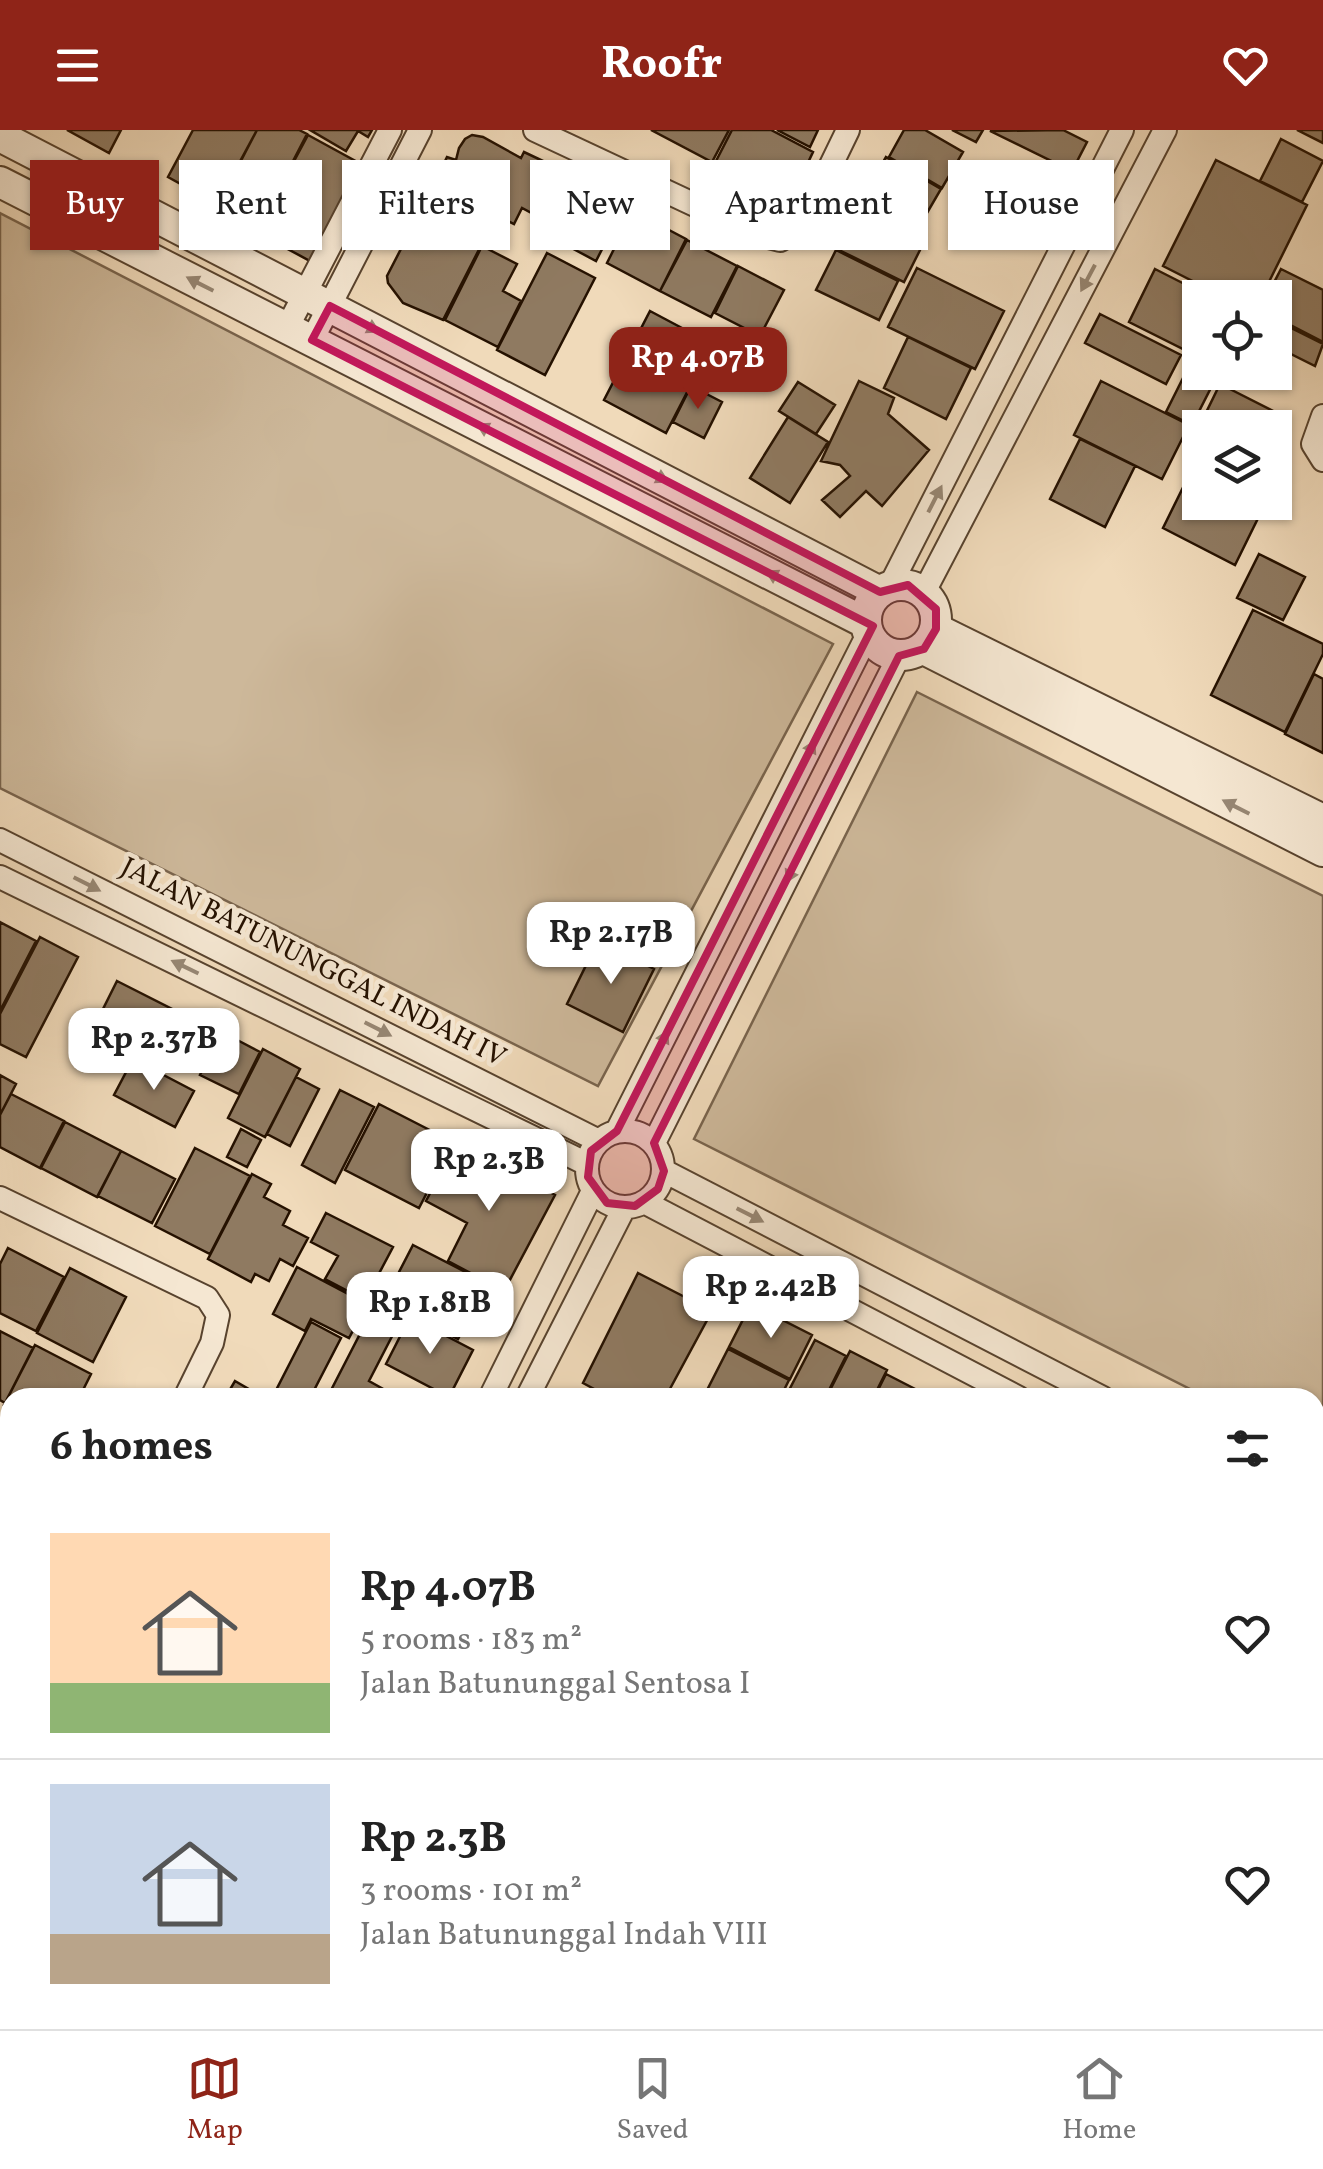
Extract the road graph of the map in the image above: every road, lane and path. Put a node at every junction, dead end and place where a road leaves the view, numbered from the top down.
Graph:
1 (390, 130) edge
2 (420, 130) edge
3 (536, 130) edge
4 (848, 130) edge
5 (1122, 130) edge
6 (1166, 130) edge
7 (0, 136) edge
8 (568, 137) edge
9 (0, 182) edge
10 (319, 300) junction
11 (300, 334) junction
12 (1323, 416) edge
13 (1323, 460) edge
14 (885, 589) junction
15 (924, 592) junction
16 (867, 628) junction
17 (920, 645) junction
18 (1323, 820) edge
19 (0, 840) edge
20 (1323, 851) edge
21 (0, 876) edge
22 (608, 1136) junction
23 (654, 1144) junction
24 (587, 1164) junction
25 (664, 1171) junction
26 (593, 1191) junction
27 (0, 1198) edge
28 (634, 1205) junction
29 (190, 1388) edge
30 (495, 1388) edge
31 (533, 1388) edge
32 (999, 1388) edge
33 (1084, 1388) edge

1 - 10 street
2 - 10 street
3 - 8 street
4 - 8 street
14 -> 5 street
6 -> 15 street
7 - 10 street
11 -> 9 street
10 - 11 street
10 -> 14 street
16 -> 11 street
12 - 13 street
14 - 15 street
14 - 16 street
15 - 17 street
16 - 17 street
22 -> 16 street
17 - 18 street
20 -> 17 street
17 -> 23 street
19 -> 22 street, JALAN BATUNUNGGAL INDAH IV
24 -> 21 street, JALAN BATUNUNGGAL INDAH IV
22 - 23 street
22 - 24 street
23 - 25 street
24 - 26 street
25 - 28 street
25 -> 33 street
26 - 28 street
26 - 30 street
27 - 29 street
28 - 31 street
28 - 32 street

